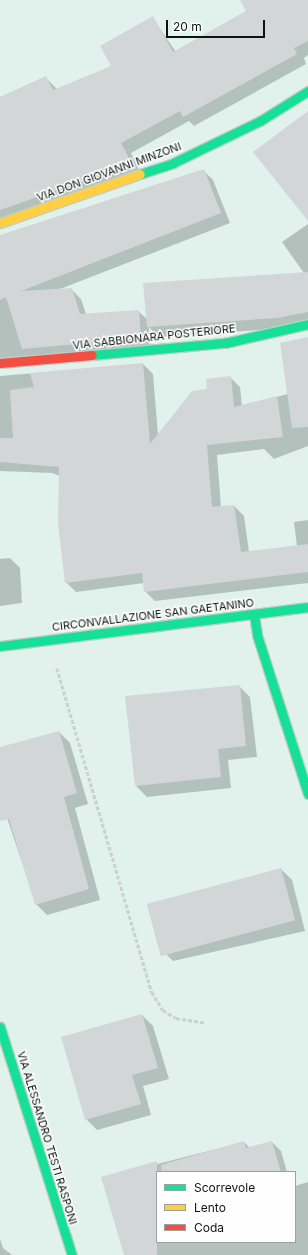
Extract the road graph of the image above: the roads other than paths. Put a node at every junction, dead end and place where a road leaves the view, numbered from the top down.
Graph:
1 (308, 91) edge
2 (0, 223) edge
3 (308, 324) edge
4 (0, 364) edge
5 (308, 607) edge
6 (254, 615) junction
7 (0, 646) edge
8 (308, 794) edge
9 (0, 1028) edge
10 (72, 1255) edge

1 - 2 street, VIA DON GIOVANNI MINZONI
3 - 4 street, VIA SABBIONARA POSTERIORE
5 - 6 street, CIRCONVALLAZIONE SAN GAETANINO
6 - 7 street, CIRCONVALLAZIONE SAN GAETANINO
6 - 8 street
9 - 10 street, VIA ALESSANDRO TESTI RASPONI

